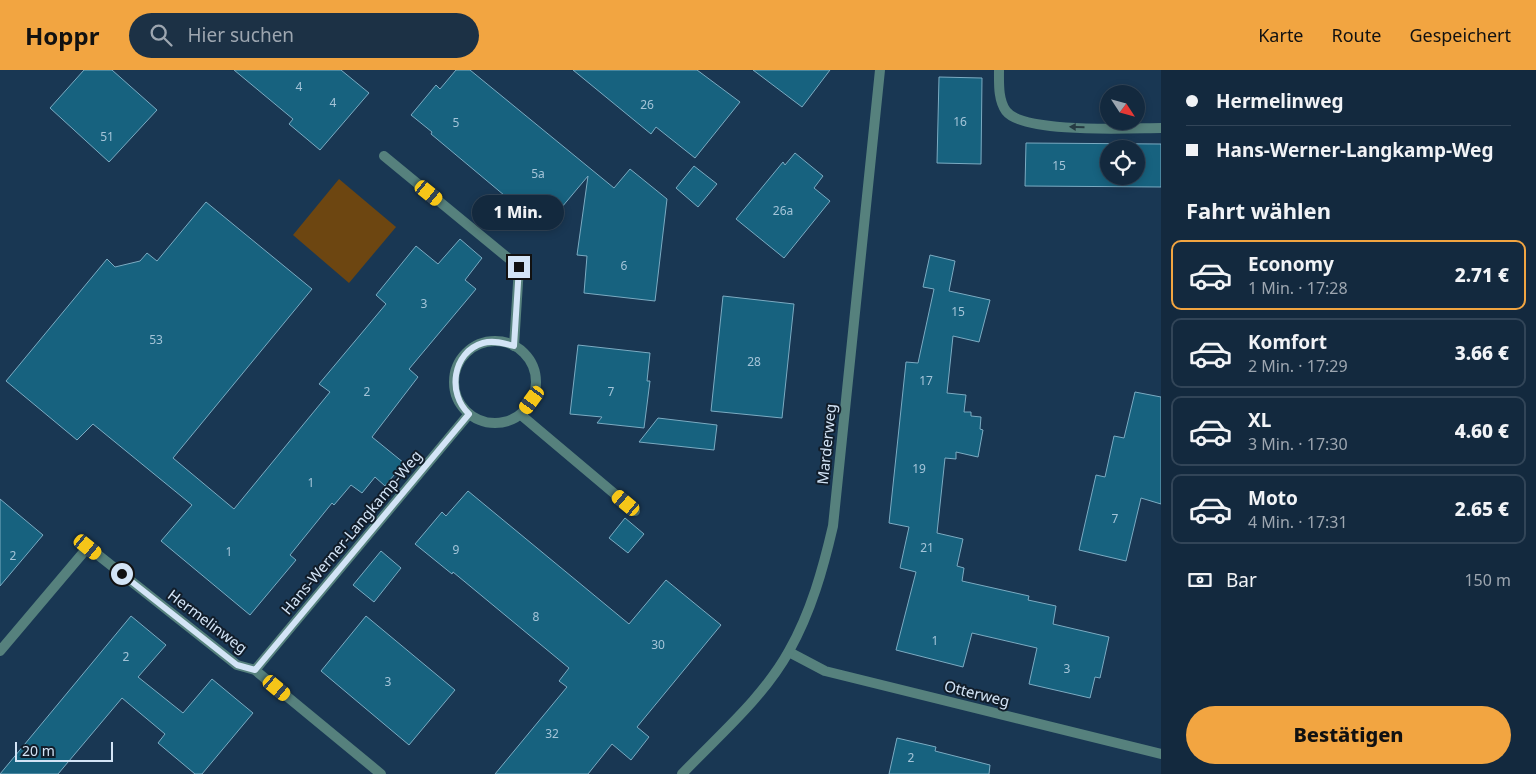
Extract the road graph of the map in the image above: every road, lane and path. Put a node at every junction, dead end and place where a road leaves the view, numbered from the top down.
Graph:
1 (880, 70) edge
2 (1000, 70) edge
3 (1161, 128) edge
4 (384, 156) dead end
5 (514, 346) junction
6 (469, 414) junction
7 (521, 415) junction
8 (635, 511) dead end
9 (0, 651) edge
10 (789, 652) junction
11 (255, 670) junction
12 (1161, 754) edge
13 (381, 774) edge
14 (682, 774) edge

1 - 10 street, Marderweg
3 -> 2 street
4 - 5 street
5 - 6 street
5 - 7 street
6 - 7 street
6 - 11 street, Hans-Werner-Langkamp-Weg
7 - 8 street
9 - 11 street, Hermelinweg
10 - 12 street, Otterweg
10 - 14 street, Marderweg
11 - 13 street, Hermelinweg

